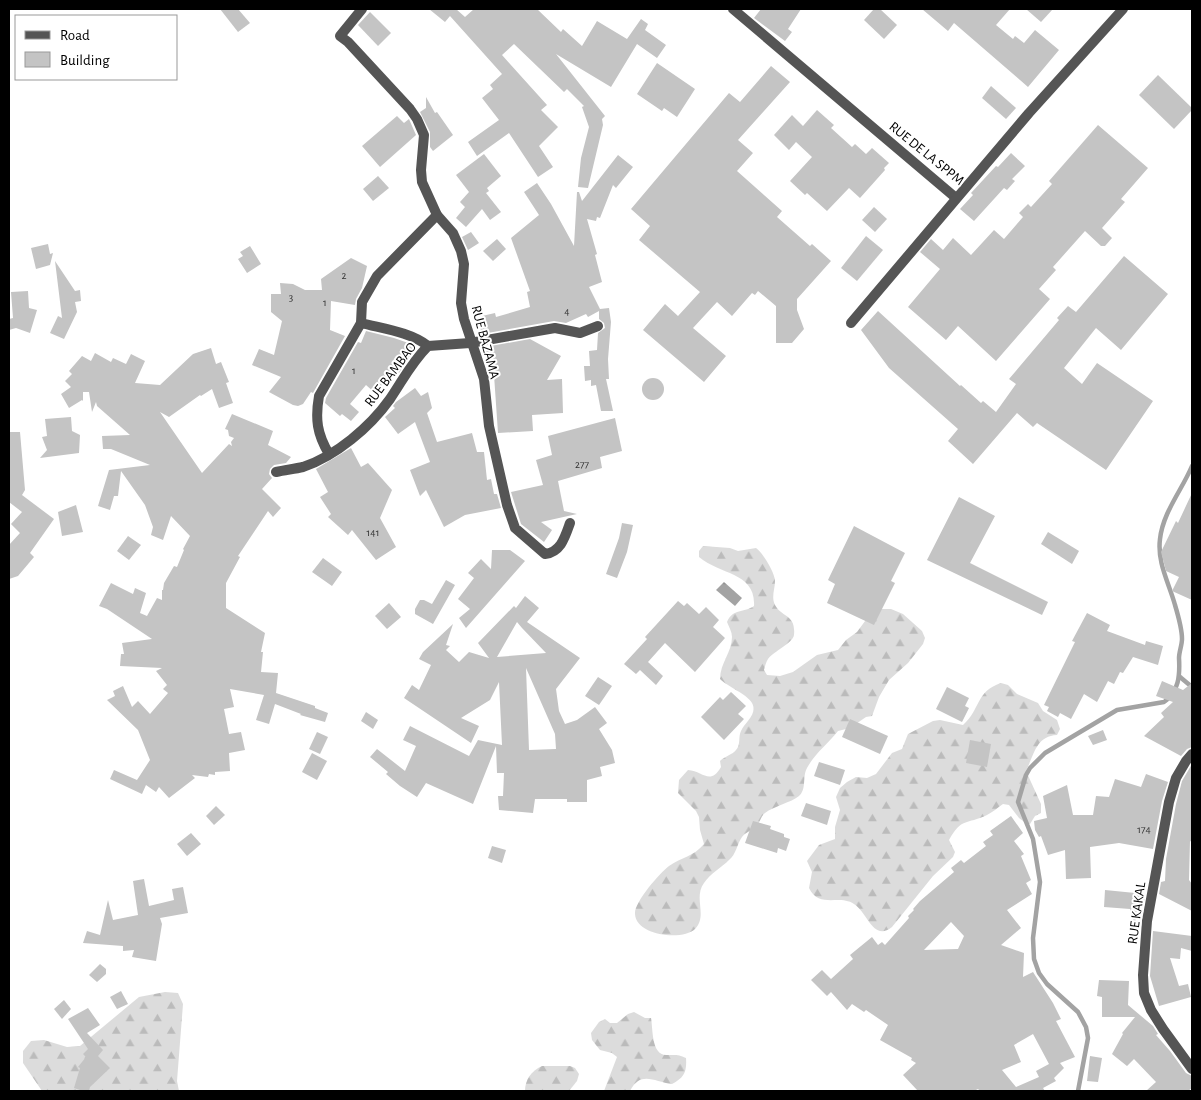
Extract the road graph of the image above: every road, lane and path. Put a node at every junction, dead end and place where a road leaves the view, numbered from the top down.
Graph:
1 (362, 9) edge
2 (733, 9) edge
3 (1123, 9) edge
4 (956, 198) junction
5 (437, 215) junction
6 (361, 323) junction
7 (850, 323) dead end
8 (598, 326) dead end
9 (470, 343) junction
10 (428, 346) junction
11 (329, 454) junction
12 (276, 472) dead end
13 (570, 523) dead end
14 (1192, 754) edge
15 (1192, 1068) edge

1 - 5 street, RUE BAZAMA
2 - 4 street, RUE DE LA SPPM
3 - 4 street, RUE DE LA SPPM
4 - 7 street
5 - 6 street
5 - 9 street, RUE BAZAMA
6 - 10 street
6 - 11 street
8 - 9 street, RUE BAMBAO
9 - 10 street, RUE BAMBAO
9 - 13 street, RUE BAZAMA
10 - 11 street, RUE BAMBAO
11 - 12 street, RUE BAMBAO
14 - 15 street, RUE KAKAL

